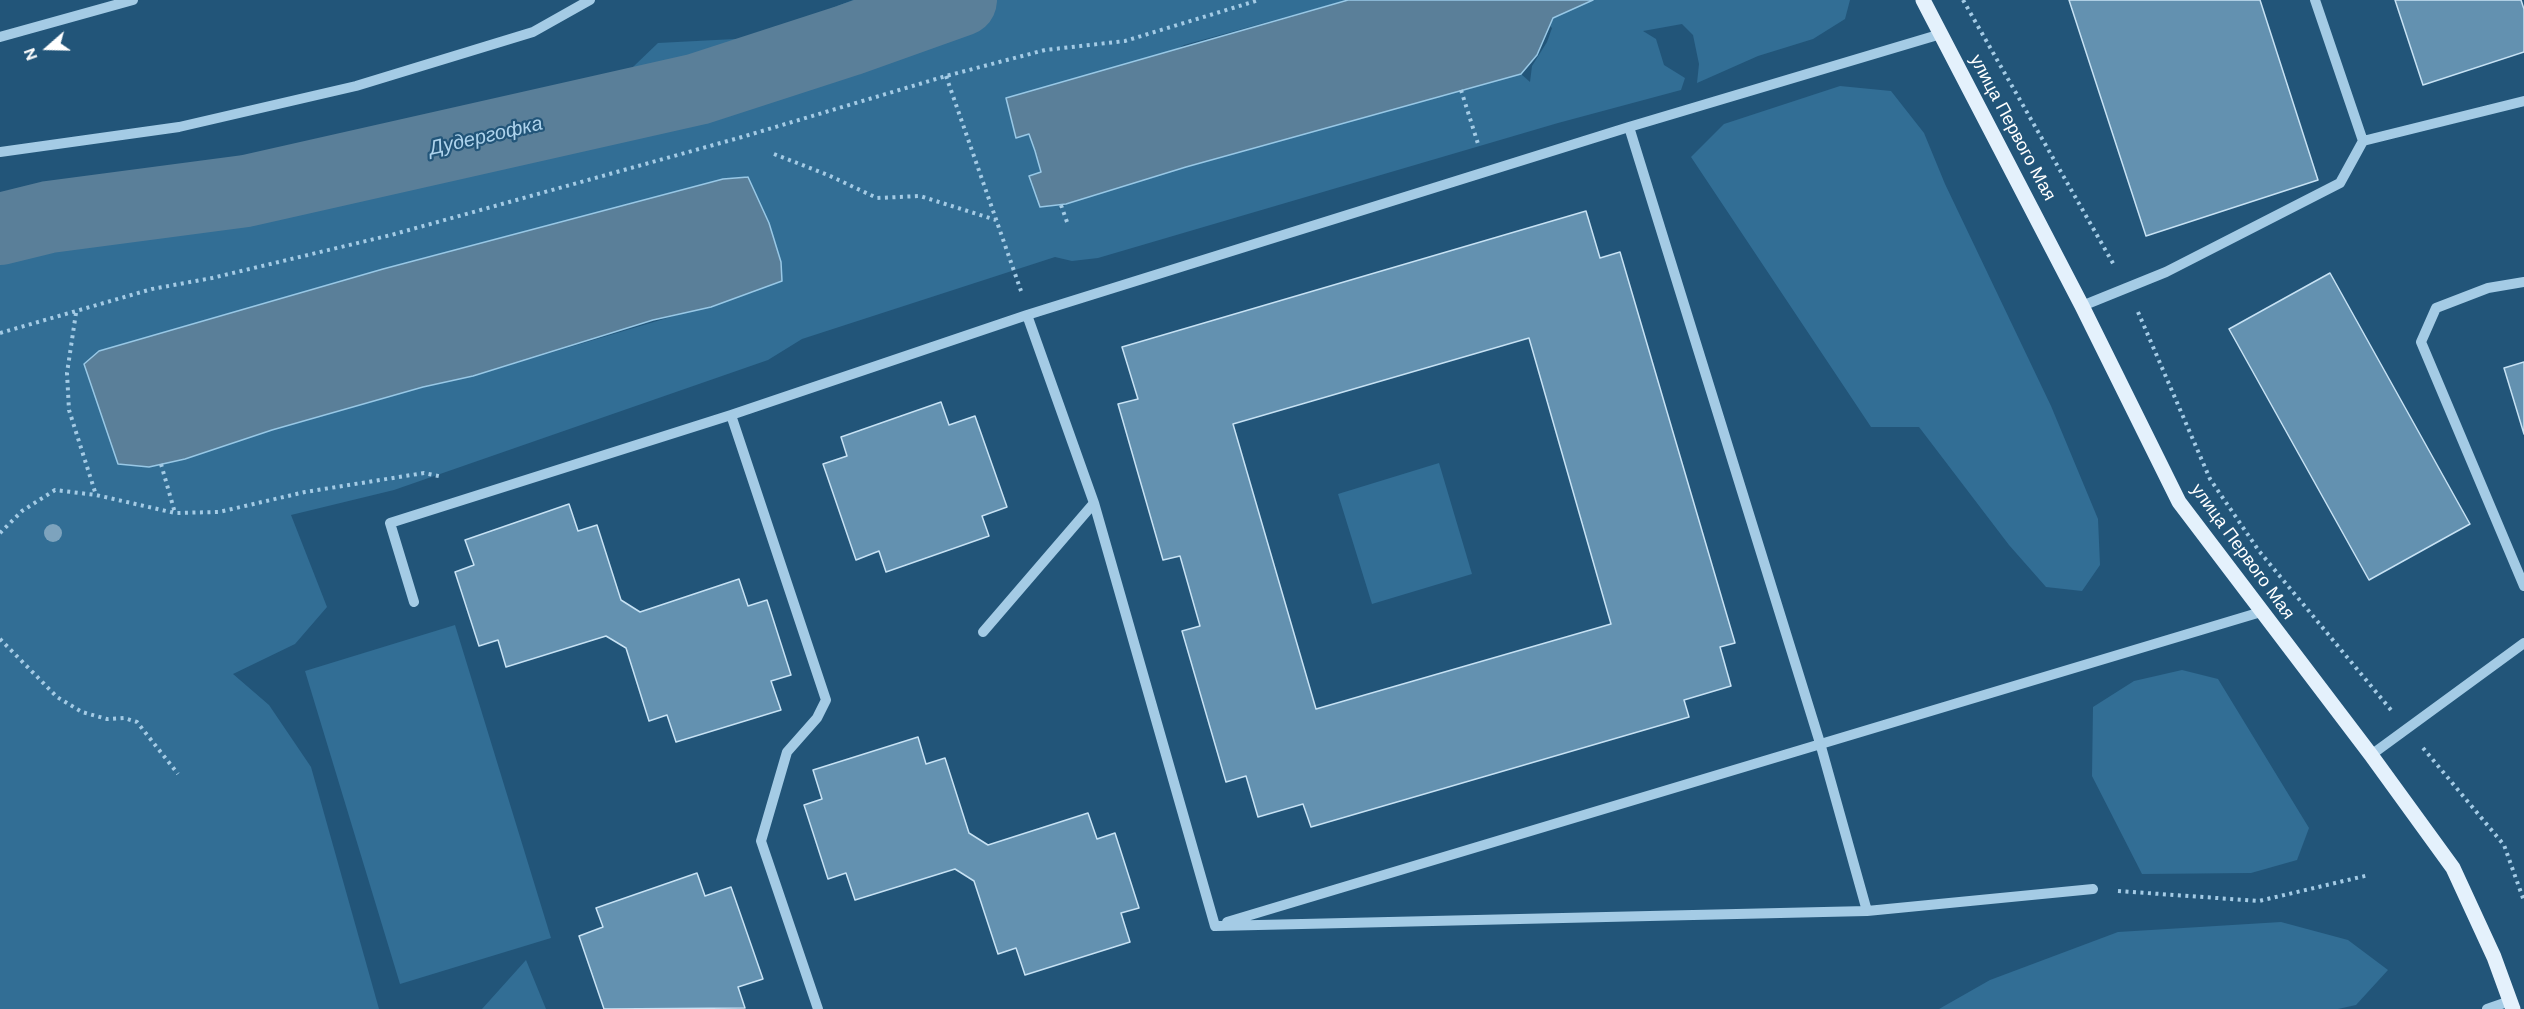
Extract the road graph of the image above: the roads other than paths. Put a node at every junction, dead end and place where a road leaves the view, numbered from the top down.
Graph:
1 (133, 0) edge
2 (591, 0) edge
3 (1923, 0) edge
4 (2315, 0) edge
5 (1941, 34) junction
6 (0, 37) edge
7 (2524, 101) edge
8 (1629, 127) junction
9 (2363, 141) junction
10 (0, 152) edge
11 (2524, 282) edge
12 (2082, 306) junction
13 (1027, 315) junction
14 (731, 415) junction
15 (1094, 503) junction
16 (2524, 586) edge
17 (414, 602) dead end
18 (2261, 612) junction
19 (983, 632) dead end
20 (2524, 643) edge
21 (1821, 743) junction
22 (2372, 755) junction
23 (2093, 889) road end
24 (1867, 912) junction
25 (1215, 926) junction
26 (2512, 1005) edge
27 (818, 1009) edge
28 (2487, 1009) edge

1 - 6 lane
2 - 10 lane
3 - 5 main road, улица Первого Мая
4 - 9 lane
5 - 8 lane
5 - 12 main road, улица Первого Мая
7 - 9 lane
8 - 13 lane
8 - 21 lane
9 - 12 lane
11 - 16 lane
12 - 18 main road, улица Первого Мая
13 - 14 lane
13 - 15 lane
14 - 17 lane
14 - 27 lane
15 - 19 lane
15 - 25 lane
18 - 21 lane
18 - 22 main road, улица Первого Мая
20 - 22 lane
21 - 24 lane
21 - 25 lane
22 - 26 main road, улица Первого Мая
23 - 24 lane
24 - 25 lane
26 - 28 lane

